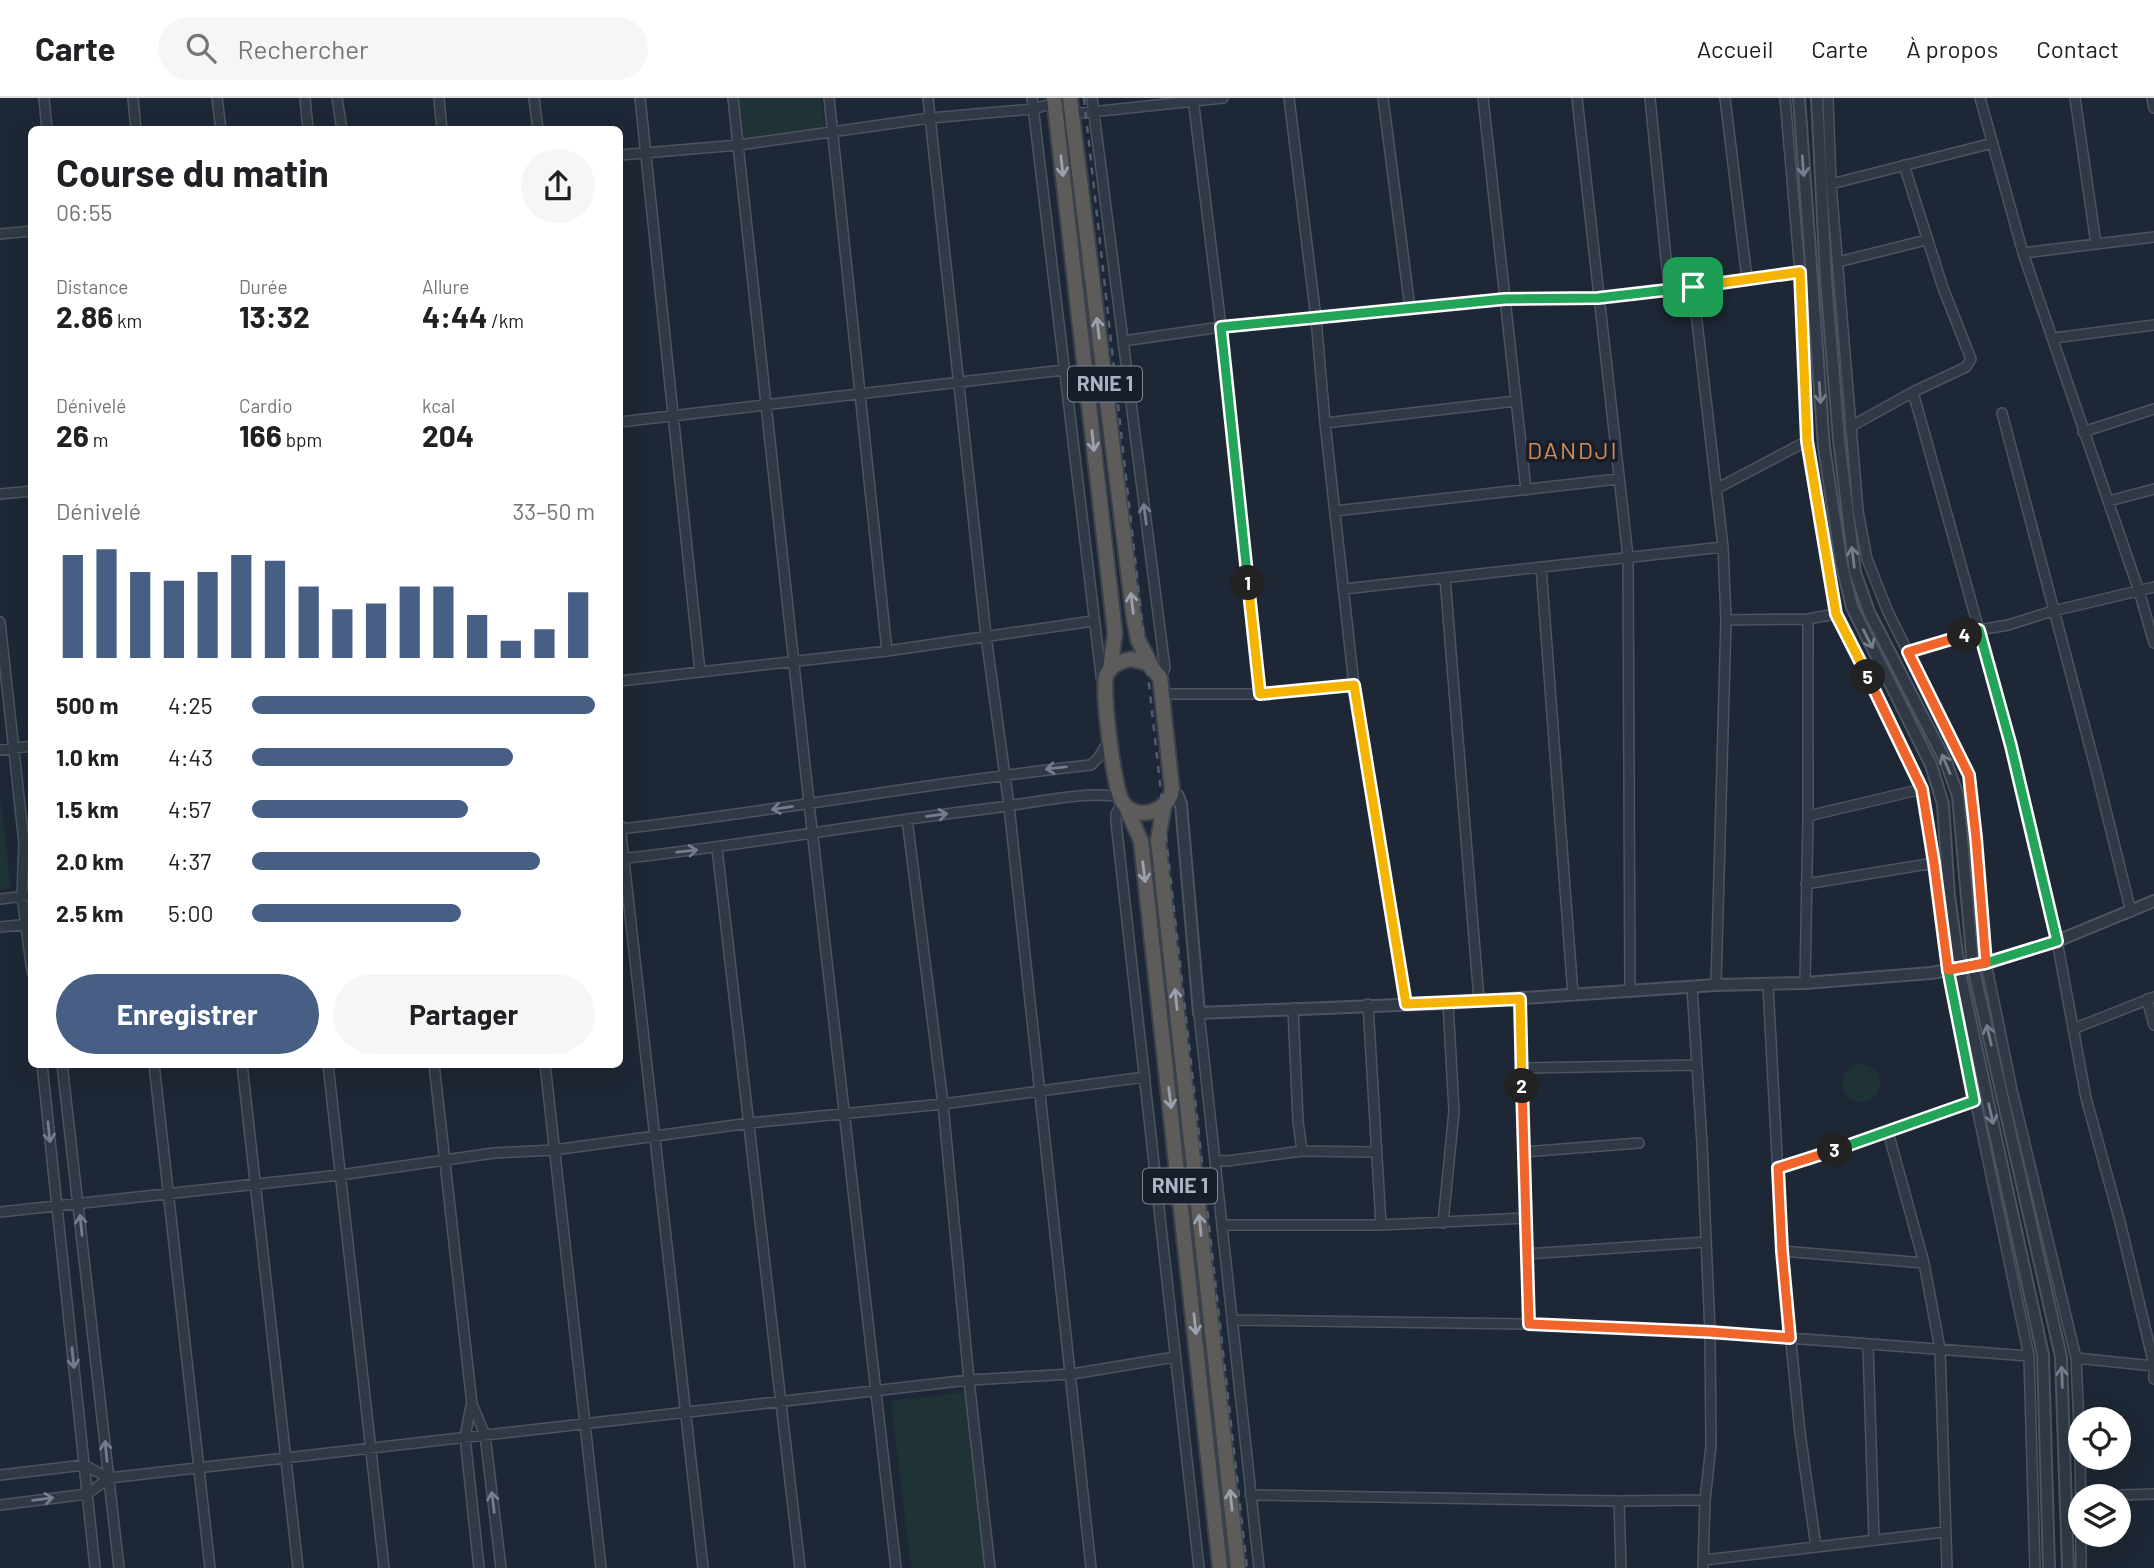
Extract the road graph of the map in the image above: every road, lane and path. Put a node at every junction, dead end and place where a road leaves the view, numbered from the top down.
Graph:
1 (44, 98) edge
2 (133, 98) edge
3 (217, 98) edge
4 (305, 98) edge
5 (337, 98) edge
6 (439, 98) edge
7 (534, 98) edge
8 (640, 98) edge
9 (733, 98) edge
10 (829, 98) edge
11 (928, 98) edge
12 (1032, 98) edge
13 (1070, 98) edge
14 (1092, 98) edge
15 (1223, 98) edge
16 (1289, 98) edge
17 (1383, 98) edge
18 (1483, 98) edge
19 (1577, 98) edge
20 (1650, 98) edge
21 (1725, 98) edge
22 (1785, 98) edge
23 (1799, 98) edge
24 (1980, 98) edge
25 (2075, 98) edge
26 (2152, 98) edge
27 (1828, 99) edge
28 (1193, 100) edge
29 (1055, 101) edge
30 (2154, 108) edge
31 (1033, 109) junction
32 (1093, 112) junction
33 (1072, 114) junction
34 (930, 118) junction
35 (47, 126) edge
36 (136, 126) edge
37 (220, 126) edge
38 (308, 126) edge
39 (341, 126) edge
40 (442, 126) edge
41 (538, 126) edge
42 (833, 132) junction
43 (1993, 143) junction
44 (739, 145) junction
45 (647, 152) junction
46 (623, 155) edge
47 (1904, 165) junction
48 (1831, 184) junction
49 (28, 231) edge
50 (0, 234) edge
51 (2154, 237) edge
52 (1926, 240) junction
53 (2096, 244) junction
54 (2023, 253) junction
55 (1838, 262) junction
56 (1800, 272) junction
57 (1747, 279) junction
58 (1693, 287) junction
59 (1669, 289) junction
60 (1598, 298) junction
61 (1505, 299) junction
62 (1410, 308) junction
63 (1316, 318) junction
64 (2154, 325) edge
65 (1221, 327) junction
66 (2054, 338) junction
67 (1123, 341) junction
68 (1063, 370) junction
69 (957, 382) junction
70 (1913, 392) junction
71 (859, 394) junction
72 (1516, 401) junction
73 (767, 405) junction
74 (2154, 410) edge
75 (2002, 414) dead end
76 (674, 415) junction
77 (623, 422) edge
78 (1325, 422) junction
79 (1850, 427) junction
80 (2083, 432) junction
81 (1807, 441) junction
82 (1618, 479) junction
83 (1716, 489) junction
84 (2154, 489) edge
85 (1526, 490) junction
86 (28, 491) edge
87 (0, 494) edge
88 (2109, 501) junction
89 (1335, 512) junction
90 (1723, 547) junction
91 (1628, 557) junction
92 (1541, 567) junction
93 (1445, 578) junction
94 (2154, 587) edge
95 (1344, 589) junction
96 (2139, 591) junction
97 (2053, 611) junction
98 (1836, 614) junction
99 (1808, 619) junction
100 (1726, 620) junction
101 (1093, 621) junction
102 (0, 622) edge
103 (1979, 630) junction
104 (986, 636) junction
105 (2154, 643) edge
106 (887, 651) junction
107 (1908, 652) junction
108 (794, 661) junction
109 (1110, 670) junction
110 (700, 672) junction
111 (1156, 672) junction
112 (623, 681) edge
113 (1354, 685) junction
114 (1106, 692) junction
115 (1163, 694) junction
116 (1260, 694) junction
117 (1110, 738) junction
118 (28, 746) edge
119 (14, 748) junction
120 (0, 750) edge
121 (1005, 774) junction
122 (1172, 789) junction
123 (1922, 789) junction
124 (1123, 802) junction
125 (810, 803) junction
126 (1164, 805) junction
127 (1009, 806) junction
128 (1808, 816) junction
129 (907, 818) junction
130 (623, 828) edge
131 (814, 833) junction
132 (24, 843) junction
133 (716, 848) junction
134 (28, 854) edge
135 (623, 859) edge
136 (1934, 863) junction
137 (623, 875) edge
138 (1806, 884) junction
139 (27, 896) edge
140 (0, 899) edge
141 (2154, 901) edge
142 (2131, 912) junction
143 (28, 924) edge
144 (0, 927) edge
145 (2057, 941) junction
146 (1986, 963) junction
147 (1973, 966) junction
148 (1953, 969) junction
149 (1805, 983) junction
150 (1716, 985) junction
151 (1768, 985) junction
152 (1692, 987) junction
153 (1630, 991) junction
154 (1573, 995) junction
155 (2151, 998) edge
156 (1520, 999) junction
157 (1479, 1000) junction
158 (1448, 1003) junction
159 (1367, 1004) junction
160 (1406, 1004) junction
161 (1293, 1008) junction
162 (1199, 1013) junction
163 (2154, 1025) edge
164 (2073, 1029) junction
165 (1697, 1065) junction
166 (42, 1068) edge
167 (62, 1068) edge
168 (155, 1068) edge
169 (242, 1068) edge
170 (328, 1068) edge
171 (434, 1068) edge
172 (545, 1068) edge
173 (1521, 1068) junction
174 (1145, 1076) junction
175 (1039, 1091) junction
176 (1974, 1101) junction
177 (943, 1104) junction
178 (845, 1113) junction
179 (750, 1122) junction
180 (1888, 1132) junction
181 (655, 1136) junction
182 (1639, 1143) dead end
183 (554, 1150) junction
184 (1301, 1151) junction
185 (1376, 1152) junction
186 (1524, 1152) junction
187 (1216, 1160) junction
188 (445, 1161) junction
189 (1778, 1168) junction
190 (340, 1175) junction
191 (255, 1185) junction
192 (169, 1193) junction
193 (78, 1203) junction
194 (58, 1206) junction
195 (0, 1212) edge
196 (1525, 1218) junction
197 (1443, 1223) junction
198 (1381, 1224) junction
199 (1223, 1225) junction
200 (1706, 1242) junction
201 (1782, 1251) junction
202 (1526, 1254) junction
203 (1924, 1263) junction
204 (1232, 1320) junction
205 (1529, 1324) junction
206 (1710, 1332) junction
207 (1790, 1338) junction
208 (1868, 1344) junction
209 (1940, 1349) junction
210 (2029, 1356) junction
211 (1175, 1357) junction
212 (2076, 1358) junction
213 (2154, 1366) edge
214 (1072, 1374) junction
215 (2154, 1379) edge
216 (969, 1381) junction
217 (876, 1391) junction
218 (781, 1402) junction
219 (472, 1404) junction
220 (2078, 1407) edge
221 (686, 1412) junction
222 (585, 1424) junction
223 (485, 1435) junction
224 (465, 1437) junction
225 (371, 1448) junction
226 (2065, 1449) joint
227 (285, 1458) junction
228 (83, 1465) junction
229 (199, 1467) junction
230 (0, 1475) edge
231 (109, 1478) junction
232 (87, 1494) junction
233 (2154, 1494) edge
234 (1250, 1495) junction
235 (2131, 1495) edge
236 (1705, 1500) junction
237 (1619, 1502) junction
238 (0, 1505) edge
239 (1945, 1532) junction
240 (1874, 1540) junction
241 (1816, 1547) junction
242 (2081, 1547) edge
243 (1704, 1564) edge
244 (95, 1568) edge
245 (119, 1568) edge
246 (210, 1568) edge
247 (298, 1568) edge
248 (384, 1568) edge
249 (479, 1568) edge
250 (500, 1568) edge
251 (601, 1568) edge
252 (703, 1568) edge
253 (800, 1568) edge
254 (896, 1568) edge
255 (990, 1568) edge
256 (1091, 1568) edge
257 (1199, 1568) edge
258 (1220, 1568) edge
259 (1238, 1568) edge
260 (1259, 1568) edge
261 (1621, 1568) edge
262 (1947, 1568) edge
263 (2035, 1568) edge
264 (2049, 1568) edge
265 (2068, 1568) edge
266 (2081, 1568) edge

1 - 35 street
2 - 36 street
3 - 37 street
4 - 38 street
5 - 39 street
6 - 40 street
7 - 41 street
8 - 45 street
9 - 44 street
10 - 42 street
11 - 34 street
12 - 31 street
13 - 33 highway, RNIE 1
14 - 32 street
15 - 28 street
16 - 63 street
17 - 62 street
18 - 61 street
19 - 60 street
20 - 59 street
21 - 57 street
22 - 56 street
23 -> 148 street
24 - 43 street
25 - 53 street
26 - 30 street
27 - 48 street
147 -> 27 street
28 - 32 street
28 - 65 street
29 - 31 street
29 -> 109 highway, RNIE 1
31 - 34 street
31 - 68 street
32 - 33 street
32 - 67 street
111 -> 33 highway, RNIE 1
34 - 42 street
34 - 69 street
42 - 44 street
42 - 71 street
43 - 47 street
43 - 54 street
44 - 45 street
44 - 73 street
45 - 46 street
45 - 76 street
47 - 48 street
47 - 52 street
48 - 55 street
49 - 50 street
51 - 53 street
52 - 55 street
52 - 70 street
53 - 54 street
54 - 66 street
55 - 79 street
56 - 57 street
56 - 81 street
57 - 58 street
58 - 59 street
58 - 83 street
59 - 60 street
60 - 61 street
60 - 82 street
61 - 62 street
61 - 72 street
62 - 63 street
63 - 65 street
63 - 78 street
64 - 66 street
65 - 67 street
65 - 116 street
66 - 80 street
111 -> 67 street
68 - 69 street
68 - 101 street
69 - 71 street
69 - 104 street
70 - 79 street
70 - 103 street
71 - 73 street
71 - 106 street
72 - 78 street
72 - 85 street
73 - 76 street
73 - 108 street
74 - 80 street
75 - 97 street
76 - 77 street
76 - 110 street
78 - 89 street
79 - 107 street
80 - 88 street
81 - 83 street
81 - 98 street
82 - 85 street
82 - 91 street
83 - 90 street
84 - 88 street
85 - 89 street
86 - 87 street
88 - 96 street
89 - 95 street
90 - 91 street
90 - 100 street
91 - 92 street
91 - 153 street
92 - 93 street
92 - 154 street
93 - 95 street
93 - 157 street
94 - 96 street
95 - 113 street
96 - 97 street
96 - 105 street
97 - 103 street
97 - 142 street
98 - 99 street
98 - 123 street
99 - 100 street
99 - 128 street
100 - 150 street
101 - 104 street
101 - 114 street
102 - 119 street
103 - 107 street
103 - 145 street
104 - 106 street
104 - 121 street
106 - 108 street
107 - 146 street
108 - 110 street
108 - 125 street
109 - 111 highway
109 - 114 highway, RNIE 1
110 - 112 street
111 - 115 highway, RNIE 1
113 - 116 street
113 - 160 street
114 - 117 highway, RNIE 1
115 - 116 street
115 - 122 highway, RNIE 1
117 -> 121 street
117 - 124 highway, RNIE 1
118 - 119 street
119 - 120 street
119 - 132 street
121 - 125 street
121 - 127 street
122 - 126 highway, RNIE 1
122 - 162 street
123 - 128 street
123 - 136 street
124 - 126 highway
124 - 127 street
124 - 174 street
124 -> 258 highway, RNIE 1
125 -> 130 street
125 - 131 street
259 -> 126 highway, RNIE 1
129 -> 127 street
127 - 175 street
128 - 138 street
129 - 131 street
129 - 177 street
131 - 133 street
131 - 178 street
132 - 134 street
132 - 139 street
135 -> 133 street
133 - 179 street
136 - 138 street
136 - 148 street
137 - 181 street
138 - 149 street
139 - 140 street
141 - 142 street
142 - 145 street
143 - 144 street
145 - 146 street
145 - 164 street
146 - 147 street
146 - 212 street
147 - 148 street
226 -> 147 street
148 - 149 street
148 - 176 street
148 -> 264 street
149 - 151 street
150 - 151 street
150 - 152 street
151 - 189 street
152 - 153 street
152 - 165 street
153 - 154 street
154 - 156 street
155 - 163 street
155 - 164 street
156 - 157 street
156 - 173 street
157 - 158 street
158 - 160 street
158 - 197 street
159 - 160 street
159 - 161 street
159 - 185 street
161 - 162 street
161 - 184 street
162 - 187 street
164 - 213 street
165 - 173 street
165 - 200 street
166 -> 194 street
167 - 193 street
168 - 192 street
169 - 191 street
170 - 190 street
171 - 188 street
172 - 183 street
173 - 186 street
174 - 175 street
174 - 211 street
175 - 177 street
175 - 214 street
176 - 180 street
176 - 210 street
177 - 178 street
177 - 216 street
178 - 179 street
178 - 217 street
179 - 181 street
179 - 218 street
180 - 189 street
180 - 203 street
181 - 183 street
181 - 221 street
182 - 186 street
183 - 188 street
183 - 222 street
184 - 185 street
184 - 187 street
185 - 198 street
186 - 196 street
187 - 199 street
188 - 190 street
188 - 219 street
189 - 201 street
190 - 191 street
190 - 225 street
191 - 192 street
191 - 227 street
192 - 193 street
192 - 229 street
193 - 194 street
231 -> 193 street
194 - 195 street
194 -> 228 street
196 - 197 street
196 - 202 street
197 - 198 street
198 - 199 street
199 - 204 street
200 - 202 street
200 - 206 street
201 - 203 street
201 - 207 street
202 - 205 street
203 - 209 street
204 - 205 street
204 - 234 street
205 - 206 street
206 - 207 street
206 - 236 street
207 - 208 street
207 - 241 street
208 - 209 street
208 - 240 street
209 - 210 street
209 - 239 street
210 - 263 street
211 - 214 street
211 - 257 street
212 - 213 street
212 - 220 street
213 - 215 street
214 - 216 street
214 - 256 street
216 - 217 street
216 - 255 street
217 - 218 street
217 - 254 street
218 - 221 street
218 - 253 street
219 - 223 street
219 - 224 street
221 - 222 street
221 - 252 street
222 - 223 street
222 - 251 street
223 - 224 street
250 -> 223 street
224 - 225 street
224 - 249 street
225 - 227 street
225 - 248 street
226 - 265 street
227 - 229 street
227 - 247 street
228 - 230 street
228 - 231 street
228 - 232 street
229 - 231 street
229 - 246 street
231 - 232 street
231 - 245 street
238 -> 232 street
232 - 244 street
233 - 235 street
234 - 237 street
234 - 260 street
236 - 237 street
236 - 243 street
237 - 261 street
239 - 240 street
239 - 262 street
240 - 241 street
241 - 243 street
242 - 266 street

